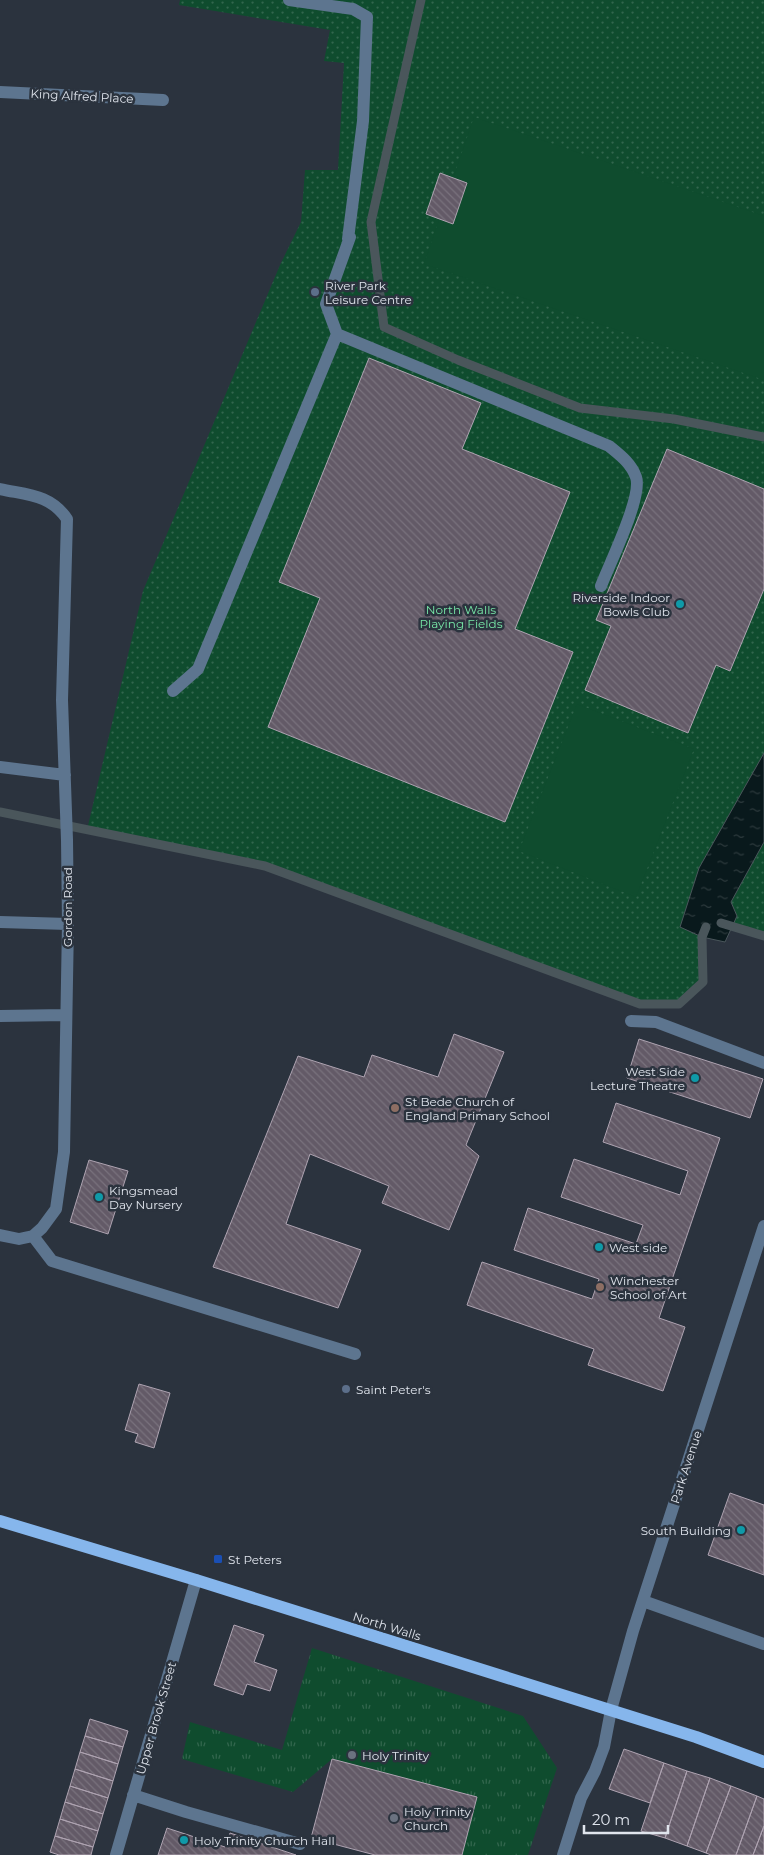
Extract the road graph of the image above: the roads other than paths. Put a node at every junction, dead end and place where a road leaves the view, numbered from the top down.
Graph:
1 (289, 0) edge
2 (353, 5) edge
3 (0, 92) edge
4 (163, 100) dead end
5 (337, 334) junction
6 (0, 489) edge
7 (601, 586) dead end
8 (173, 691) dead end
9 (0, 767) edge
10 (65, 775) junction
11 (0, 922) edge
12 (68, 924) junction
13 (66, 1015) junction
14 (0, 1016) edge
15 (631, 1021) dead end
16 (764, 1063) edge
17 (764, 1226) edge
18 (0, 1235) edge
19 (33, 1236) junction
20 (355, 1354) dead end
21 (0, 1520) edge
22 (196, 1580) junction
23 (643, 1601) junction
24 (764, 1644) edge
25 (611, 1710) junction
26 (764, 1762) edge
27 (134, 1795) junction
28 (300, 1844) dead end
29 (116, 1855) edge
30 (563, 1855) edge

1 - 2 street
2 - 5 street
3 - 4 street, King Alfred Place
5 - 7 street
5 - 8 street
6 - 10 street, Gordon Road
9 - 10 street
10 - 12 street, Gordon Road
11 - 12 street
12 - 13 street, Gordon Road
13 - 14 street
13 - 19 street, Gordon Road
15 - 16 street
17 - 23 street, Park Avenue
18 - 19 street
19 - 20 street
21 - 22 main road, North Walls
22 - 25 main road, North Walls
22 - 27 street, Upper Brook Street
23 - 24 street
23 - 25 street, Park Avenue
25 - 26 main road, North Walls
25 - 30 street, Park Avenue
27 - 28 street
27 - 29 street, Upper Brook Street

